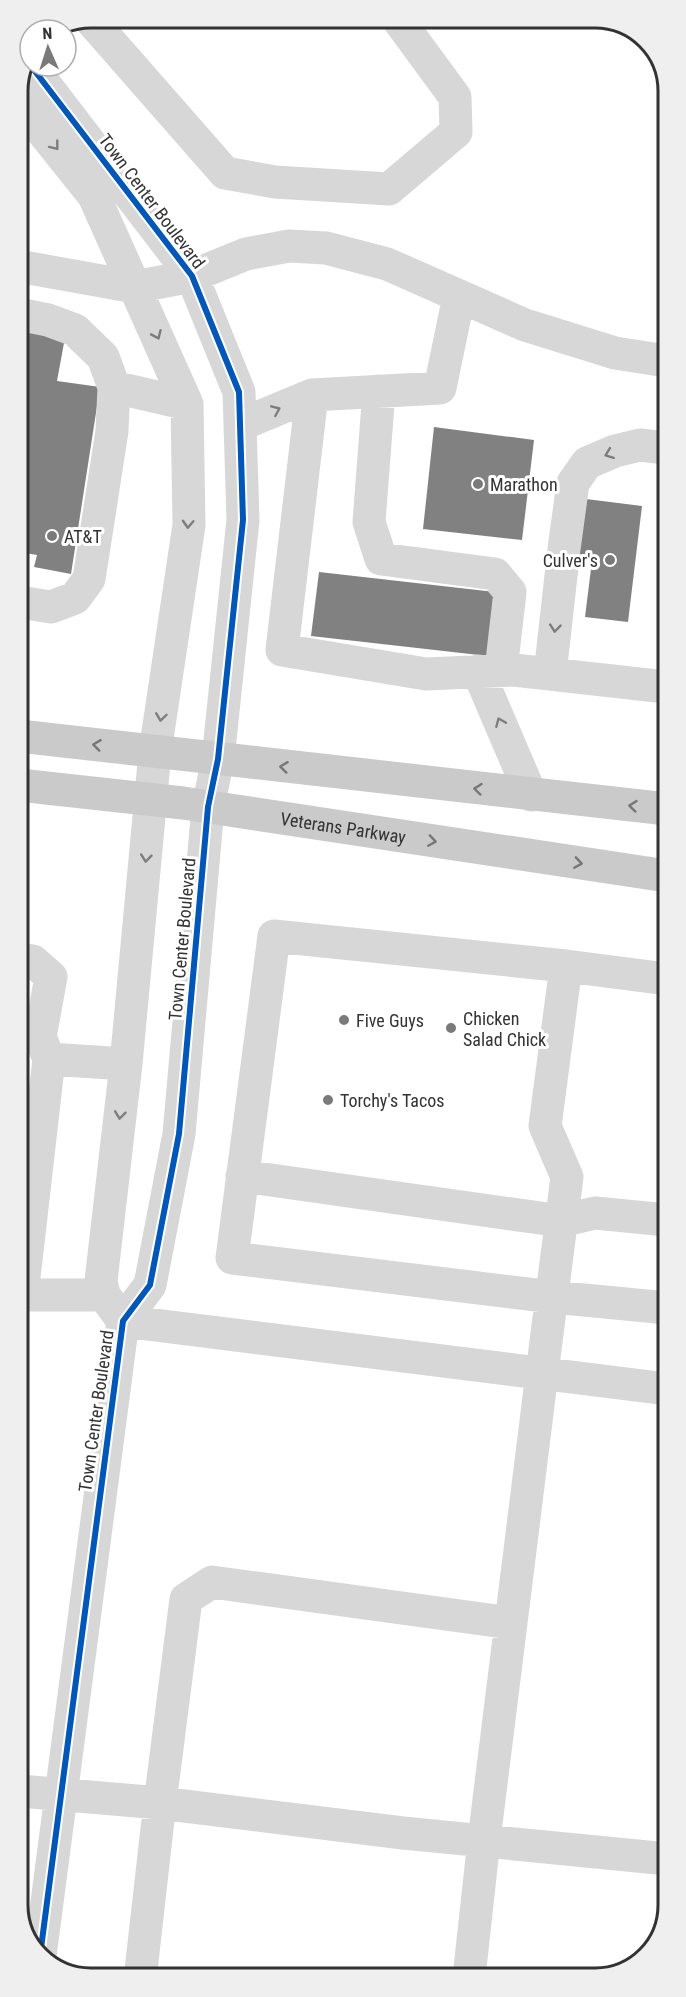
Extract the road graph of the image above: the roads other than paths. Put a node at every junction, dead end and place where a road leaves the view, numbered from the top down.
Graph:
1 (98, 28) edge
2 (405, 29) edge
3 (40, 78) edge
4 (28, 114) edge
5 (28, 268) edge
6 (192, 276) junction
7 (135, 287) junction
8 (459, 296) junction
9 (28, 316) edge
10 (658, 360) edge
11 (114, 387) junction
12 (379, 391) junction
13 (312, 395) junction
14 (187, 404) junction
15 (240, 425) junction
16 (658, 447) edge
17 (28, 603) edge
18 (490, 671) junction
19 (550, 674) junction
20 (658, 686) edge
21 (28, 737) edge
22 (155, 752) junction
23 (218, 759) junction
24 (28, 786) edge
25 (531, 795) junction
26 (151, 800) junction
27 (208, 807) junction
28 (658, 808) edge
29 (658, 875) edge
30 (28, 960) edge
31 (566, 966) junction
32 (658, 978) edge
33 (49, 1059) junction
34 (126, 1064) junction
35 (242, 1176) junction
36 (658, 1219) edge
37 (561, 1221) junction
38 (28, 1236) edge
39 (28, 1295) edge
40 (104, 1295) junction
41 (552, 1296) junction
42 (658, 1307) edge
43 (123, 1321) junction
44 (542, 1373) junction
45 (658, 1388) edge
46 (511, 1623) junction
47 (28, 1792) edge
48 (61, 1796) junction
49 (160, 1803) junction
50 (484, 1840) junction
51 (658, 1858) edge
52 (42, 1944) edge
53 (141, 1968) edge
54 (470, 1968) edge

1 - 2 street
3 - 6 street, Town Center Boulevard
4 -> 7 street
5 - 7 street
6 - 7 street
6 - 8 street
6 - 15 street, Town Center Boulevard
7 -> 14 street
8 - 10 street
8 - 12 street
9 - 11 street
11 - 14 street
11 - 17 street
12 - 13 street
12 - 18 street
15 -> 13 street
13 - 18 street
14 -> 22 street
15 - 23 street, Town Center Boulevard
16 -> 19 street
18 - 19 street
25 -> 18 street
19 - 20 street
22 -> 21 main road
22 - 23 main road
22 - 26 street
25 -> 23 main road
23 - 27 street, Town Center Boulevard
24 - 26 main road, Veterans Parkway
28 -> 25 main road
26 - 27 main road, Veterans Parkway
26 -> 34 street
27 -> 29 main road, Veterans Parkway
27 - 43 street, Town Center Boulevard
30 - 33 street
31 - 32 street
31 - 35 street
31 - 37 street
33 - 34 street
33 - 38 street
34 -> 40 street
35 - 37 street
35 - 41 street
36 - 37 street
37 - 41 street
39 - 40 street
40 - 43 street, Town Center Boulevard
41 - 42 street
41 - 44 street
43 - 44 street
43 - 48 street, Town Center Boulevard
44 - 45 street
44 - 46 street
46 - 49 street
46 - 50 street
47 - 48 street
48 - 49 street
48 - 52 street, Town Center Boulevard
49 - 50 street
49 - 53 street
50 - 51 street
50 - 54 street

